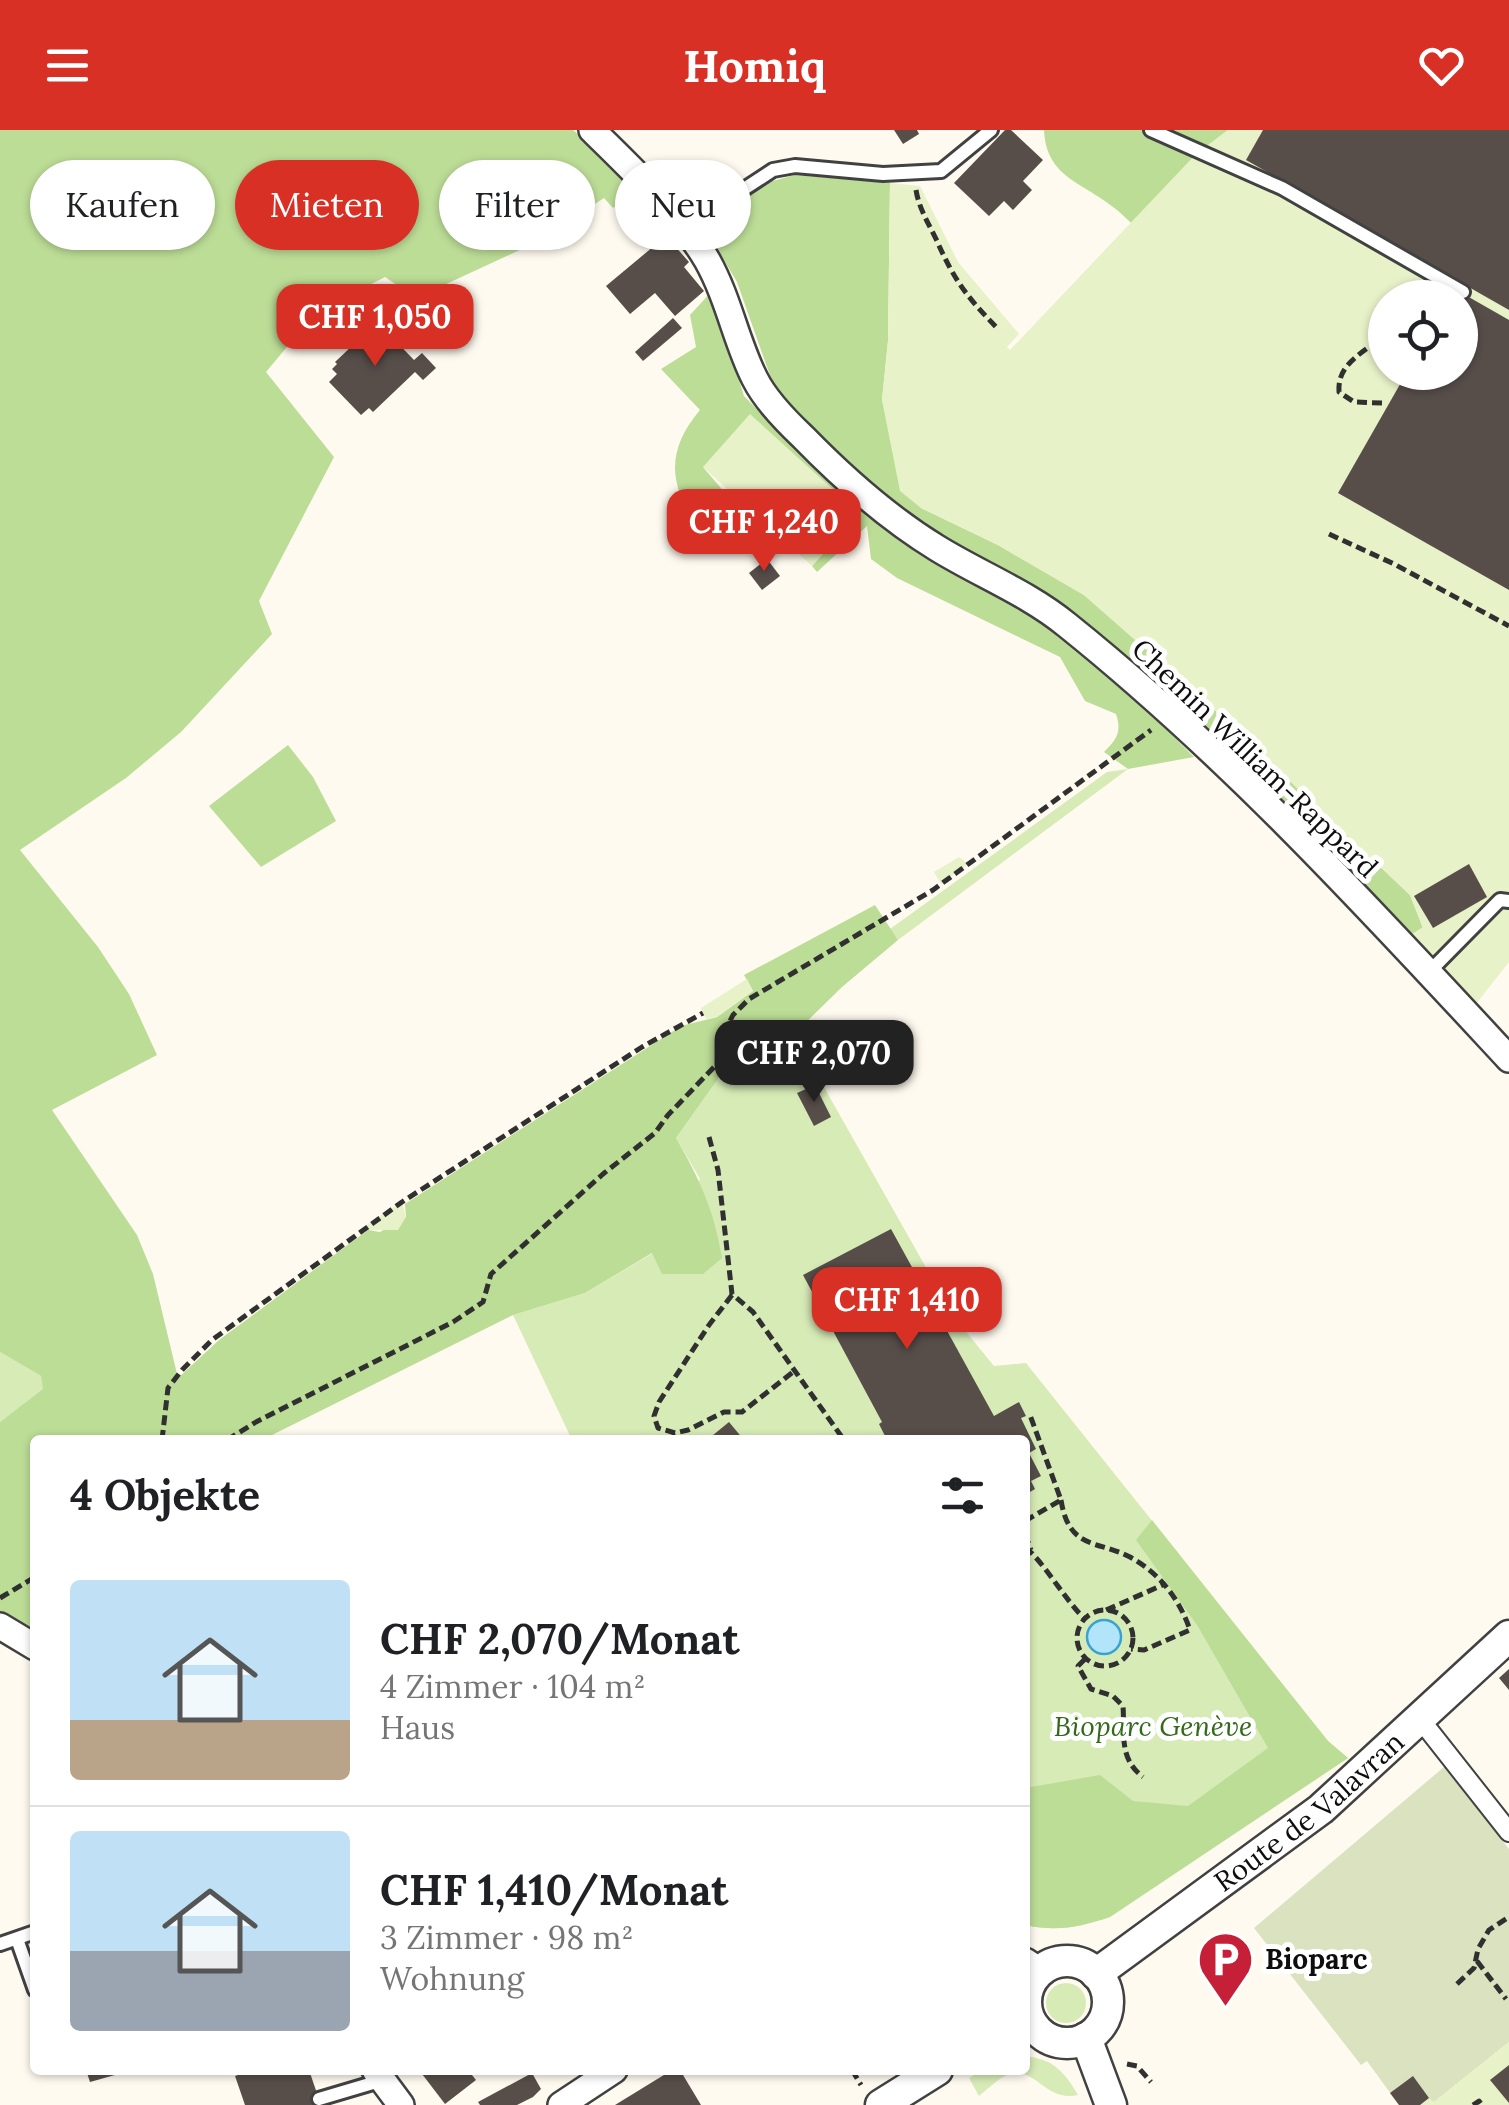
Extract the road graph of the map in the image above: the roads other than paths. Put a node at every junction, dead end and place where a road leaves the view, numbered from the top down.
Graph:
1 (592, 130) edge
2 (991, 130) edge
3 (1151, 130) edge
4 (623, 160) edge
5 (751, 184) edge
6 (700, 250) edge
7 (1442, 280) edge
8 (1509, 902) edge
9 (1429, 972) junction
10 (1509, 1058) edge
11 (0, 1626) edge
12 (1509, 1636) edge
13 (30, 1644) edge
14 (1420, 1719) junction
15 (1509, 1832) edge
16 (30, 1934) edge
17 (17, 1939) junction
18 (0, 1944) edge
19 (1033, 1966) edge
20 (30, 1973) edge
21 (1096, 1974) junction
22 (1030, 2022) edge
23 (1086, 2038) junction
24 (379, 2075) edge
25 (382, 2075) edge
26 (606, 2075) edge
27 (925, 2075) edge
28 (319, 2099) dead end
29 (874, 2099) edge
30 (402, 2105) edge
31 (561, 2105) edge
32 (1111, 2105) edge

1 - 4 street, Chemin William-Rappard
2 - 5 lane
3 - 7 lane
6 - 9 street, Chemin William-Rappard
8 - 9 lane
9 - 10 street, Chemin William-Rappard
11 - 13 street
12 - 14 street, Route de Valavran
14 - 15 street
14 - 21 street, Route de Valavran
16 - 17 lane
17 - 18 lane
17 - 20 lane
19 - 21 street
21 - 23 street
22 - 23 street
23 - 32 street
24 - 28 lane
25 - 30 street
26 - 31 street
27 - 29 street

